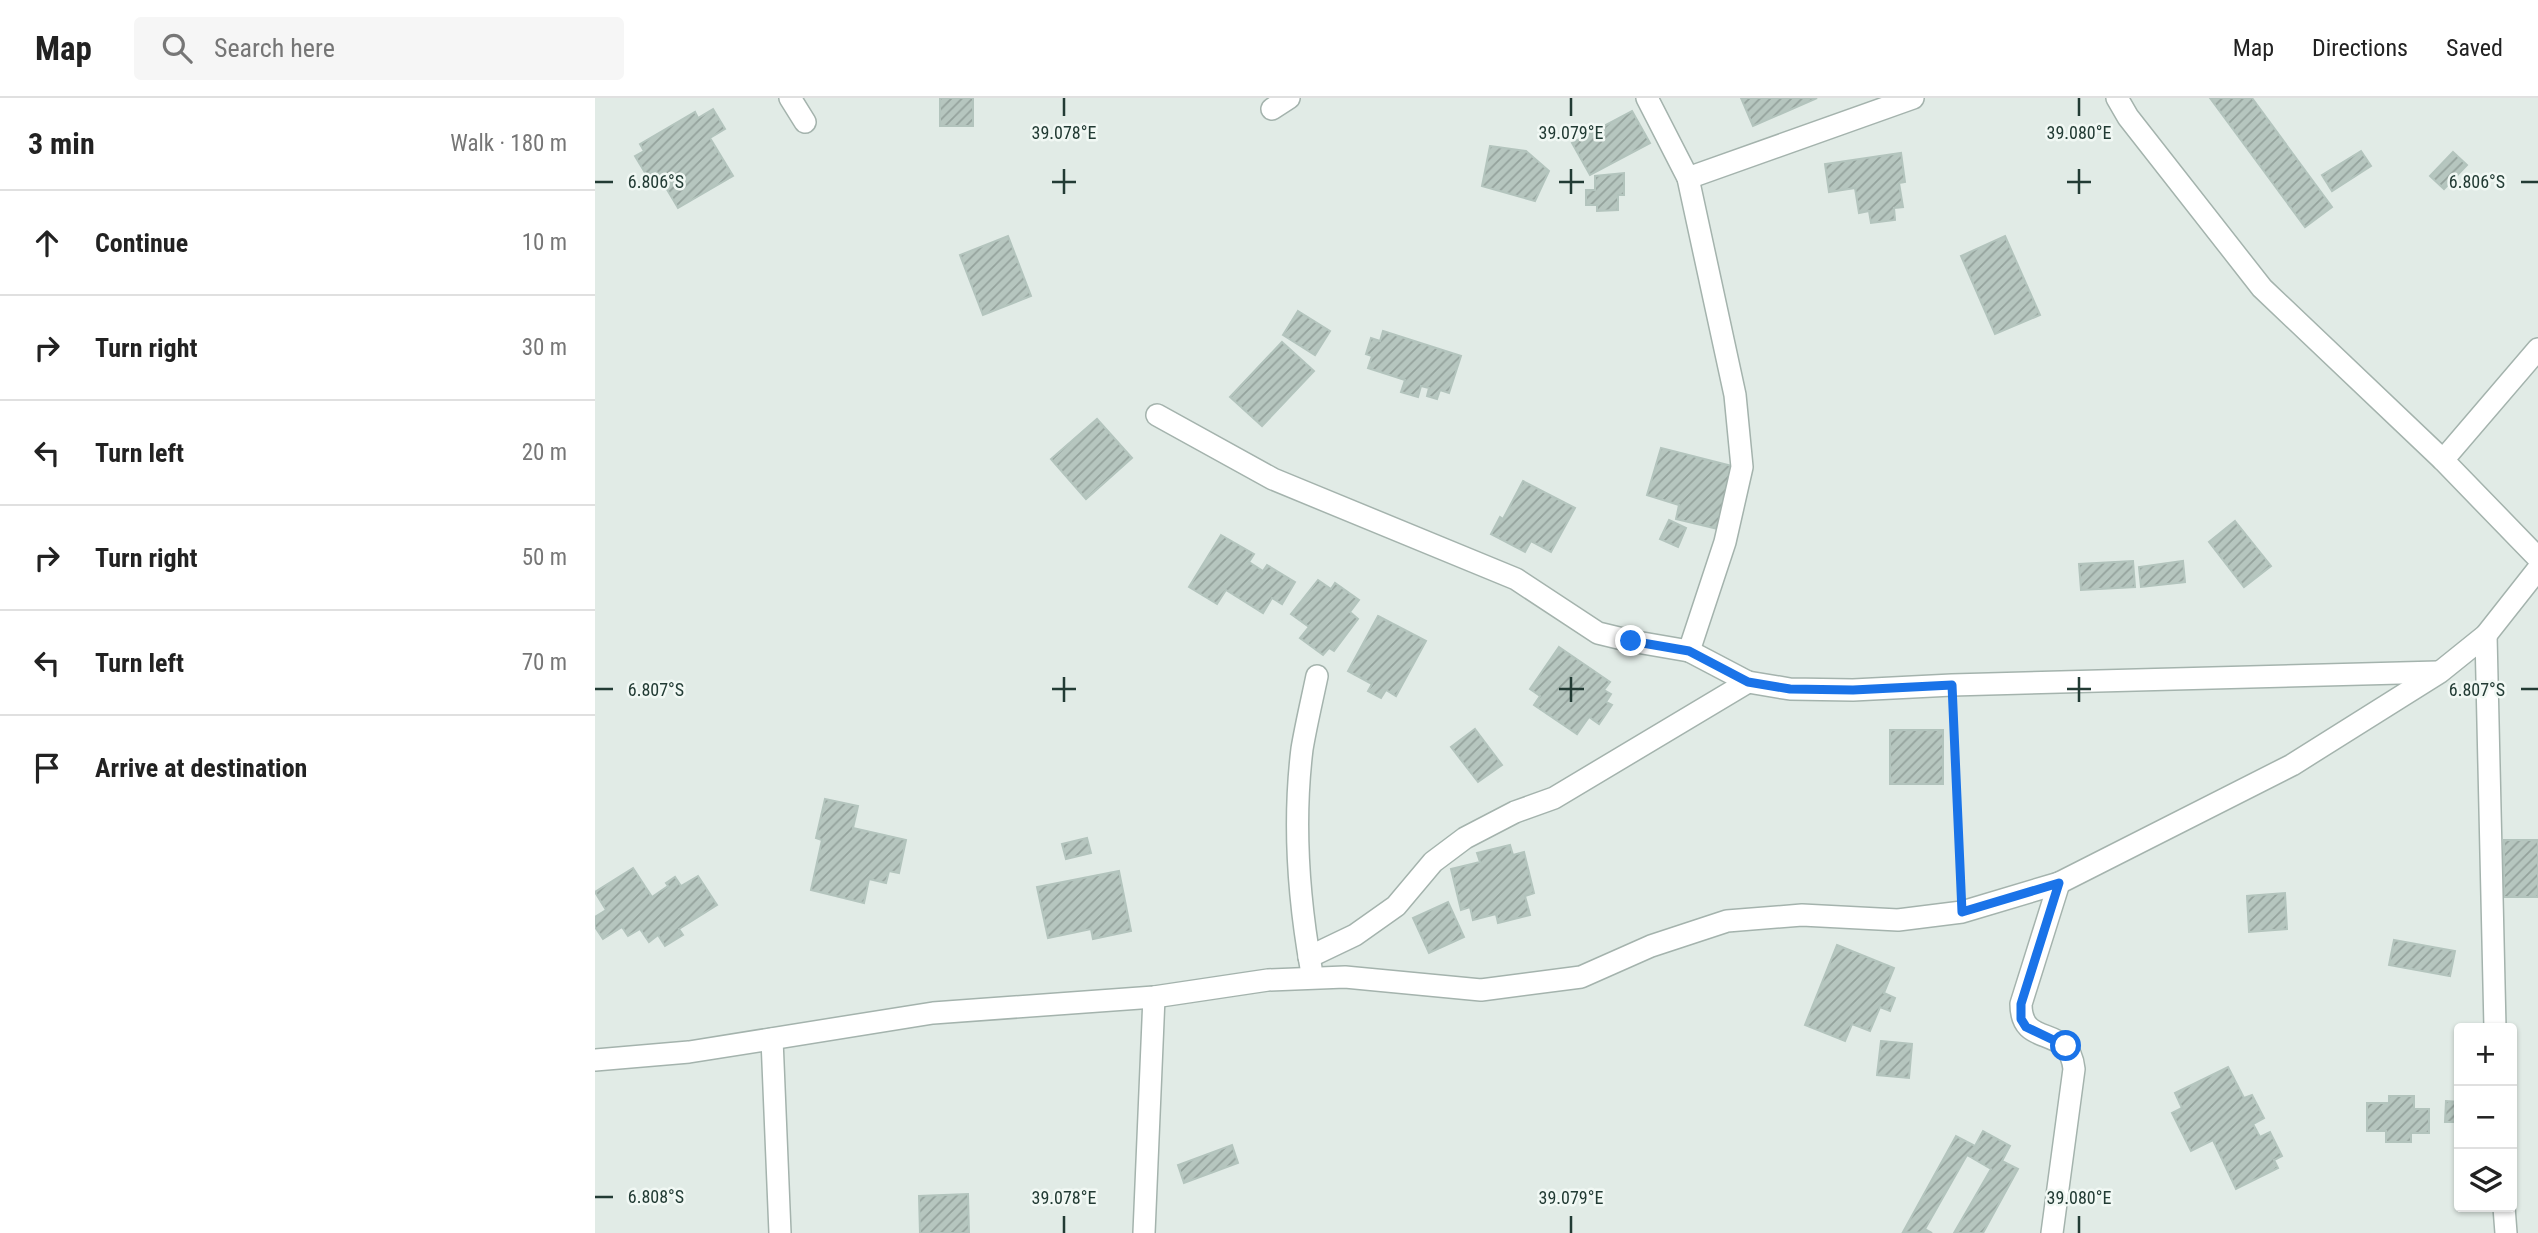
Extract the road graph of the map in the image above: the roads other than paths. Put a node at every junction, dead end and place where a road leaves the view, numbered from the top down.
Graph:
1 (790, 98) edge
2 (1647, 98) edge
3 (1913, 98) edge
4 (2117, 98) edge
5 (806, 122) dead end
6 (1688, 178) junction
7 (2538, 349) edge
8 (1157, 415) dead end
9 (2442, 460) junction
10 (2538, 558) edge
11 (2538, 569) edge
12 (2486, 635) junction
13 (1689, 651) junction
14 (2440, 672) junction
15 (1317, 676) dead end
16 (1748, 682) junction
17 (2059, 883) junction
18 (1311, 967) junction
19 (1154, 997) junction
20 (2495, 1023) edge
21 (772, 1039) junction
22 (595, 1060) edge
23 (2504, 1212) edge
24 (780, 1233) edge
25 (1144, 1233) edge
26 (2052, 1233) edge
27 (2506, 1233) edge

1 - 5 street
2 - 6 street
3 - 6 street
4 - 9 street
6 - 13 street
7 - 9 street
8 - 13 street
9 - 10 street
11 - 12 street
12 - 14 street
12 - 20 street
13 - 16 street
14 - 16 street
14 - 17 street
15 - 18 street
16 - 18 street
17 - 18 street
17 - 26 street
18 - 19 street
19 - 21 street
19 - 25 street
21 - 22 street
21 - 24 street
23 - 27 street

